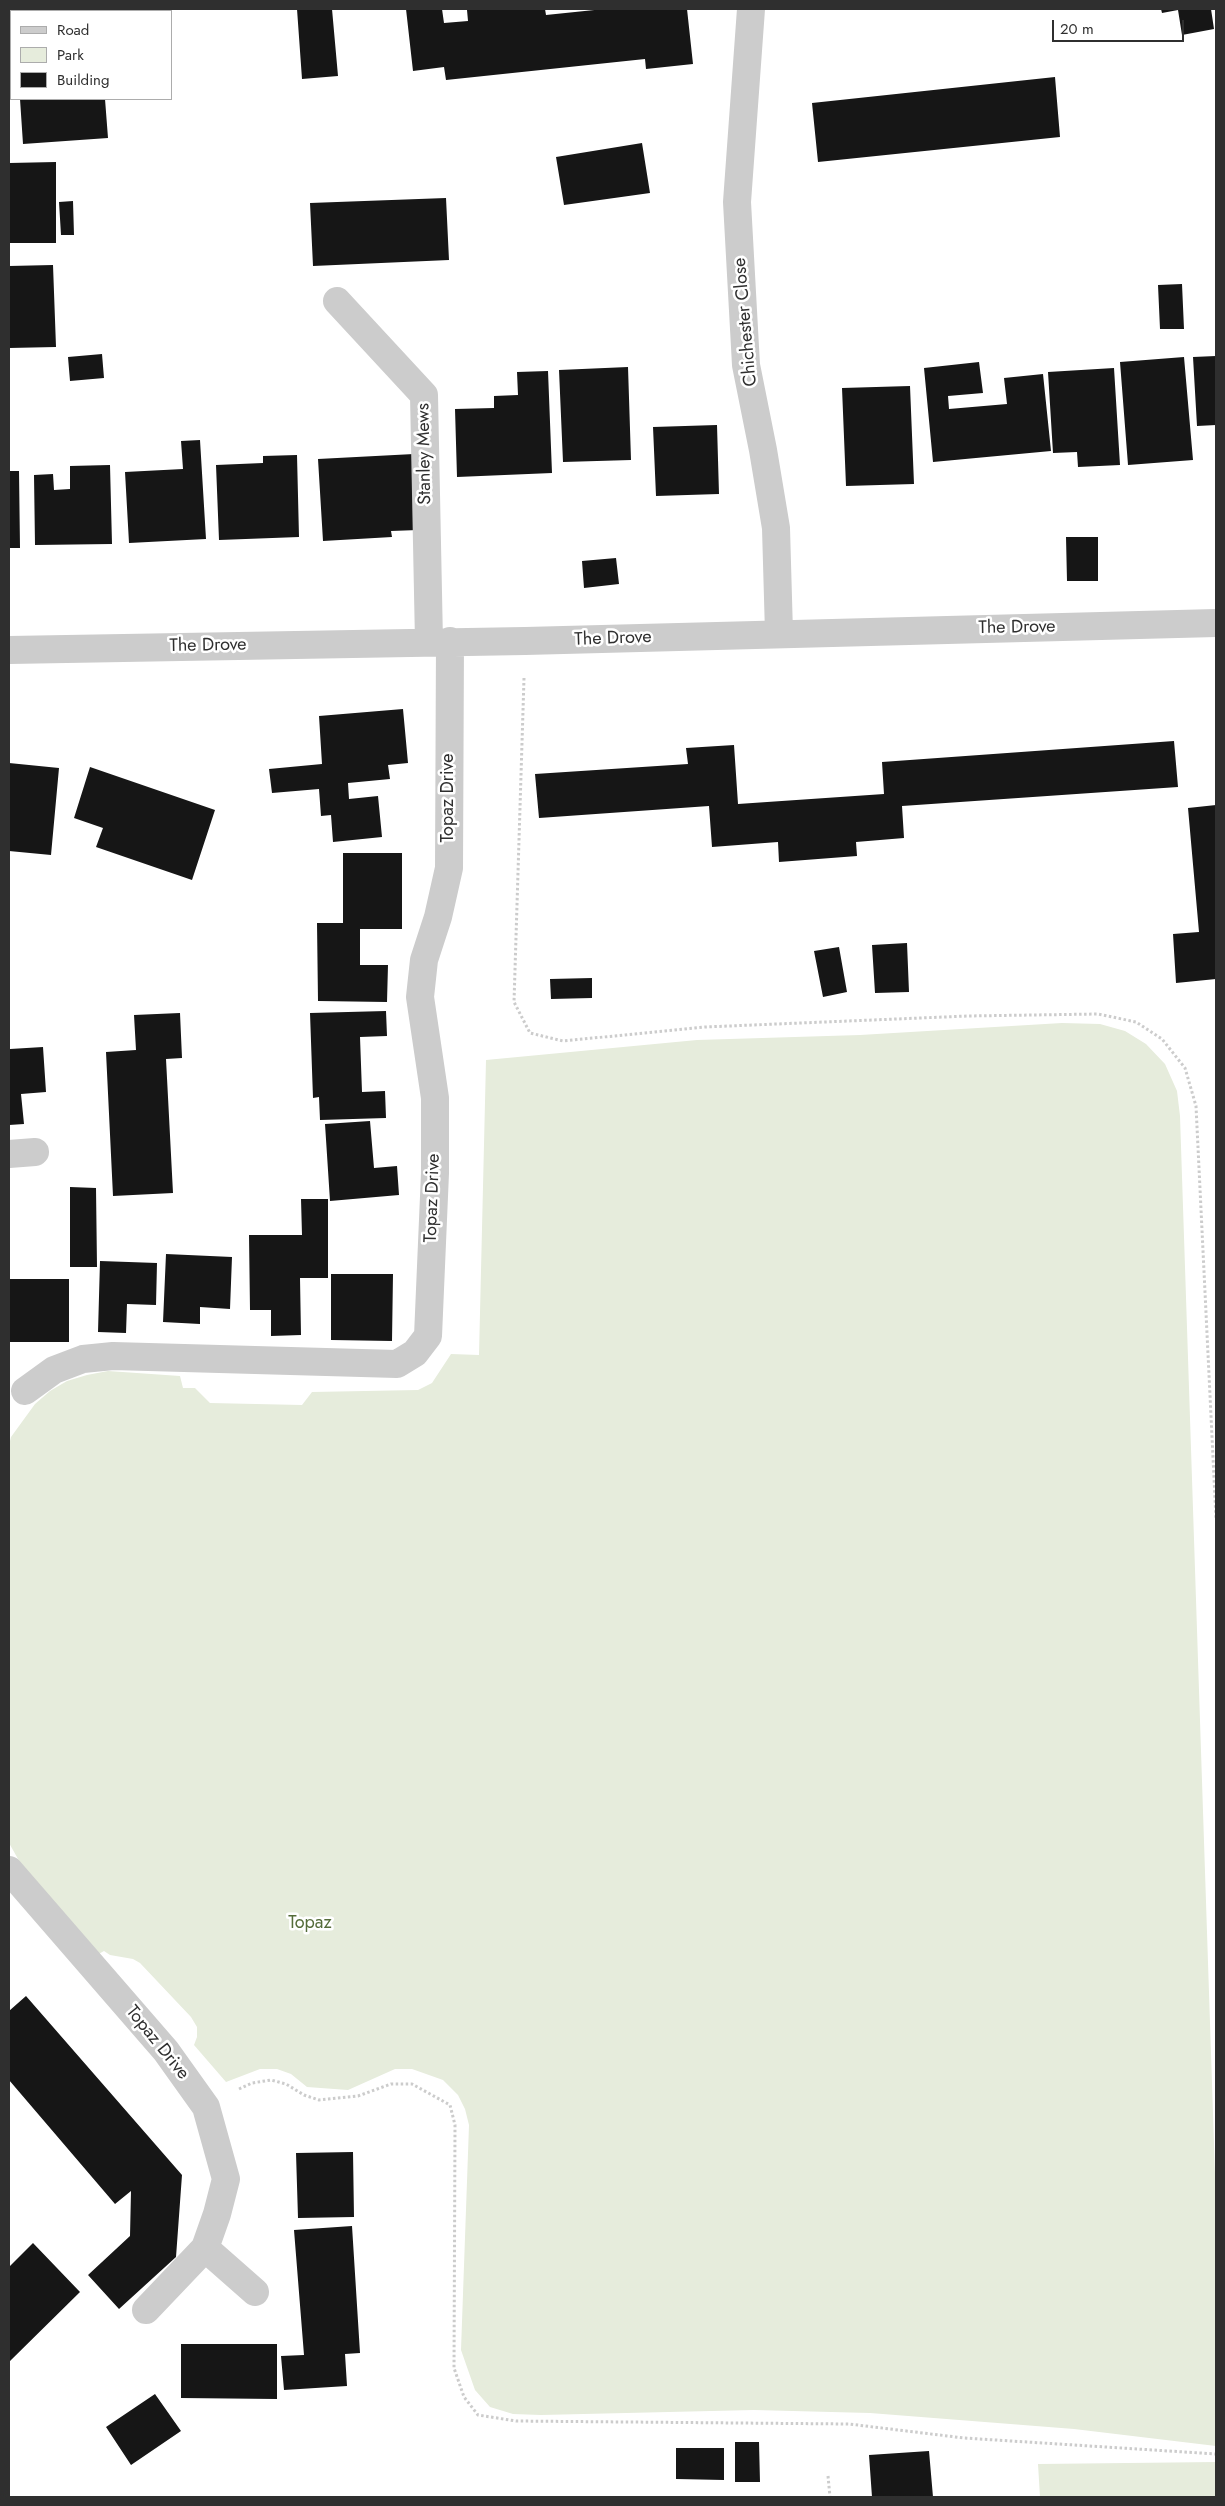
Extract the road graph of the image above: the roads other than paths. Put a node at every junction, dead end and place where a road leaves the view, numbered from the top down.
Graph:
1 (751, 9) edge
2 (337, 301) dead end
3 (1216, 623) edge
4 (779, 633) junction
5 (439, 642) junction
6 (9, 650) edge
7 (14, 1393) edge
8 (9, 1870) edge
9 (205, 2248) junction
10 (255, 2292) dead end
11 (146, 2310) dead end

1 - 4 street, Chichester Close
2 - 5 street, Stanley Mews
3 - 4 street, The Drove
4 - 5 street, The Drove
5 - 6 street, The Drove
5 - 7 street, Topaz Drive
8 - 9 street, Topaz Drive
9 - 10 street
9 - 11 street, Topaz Drive

